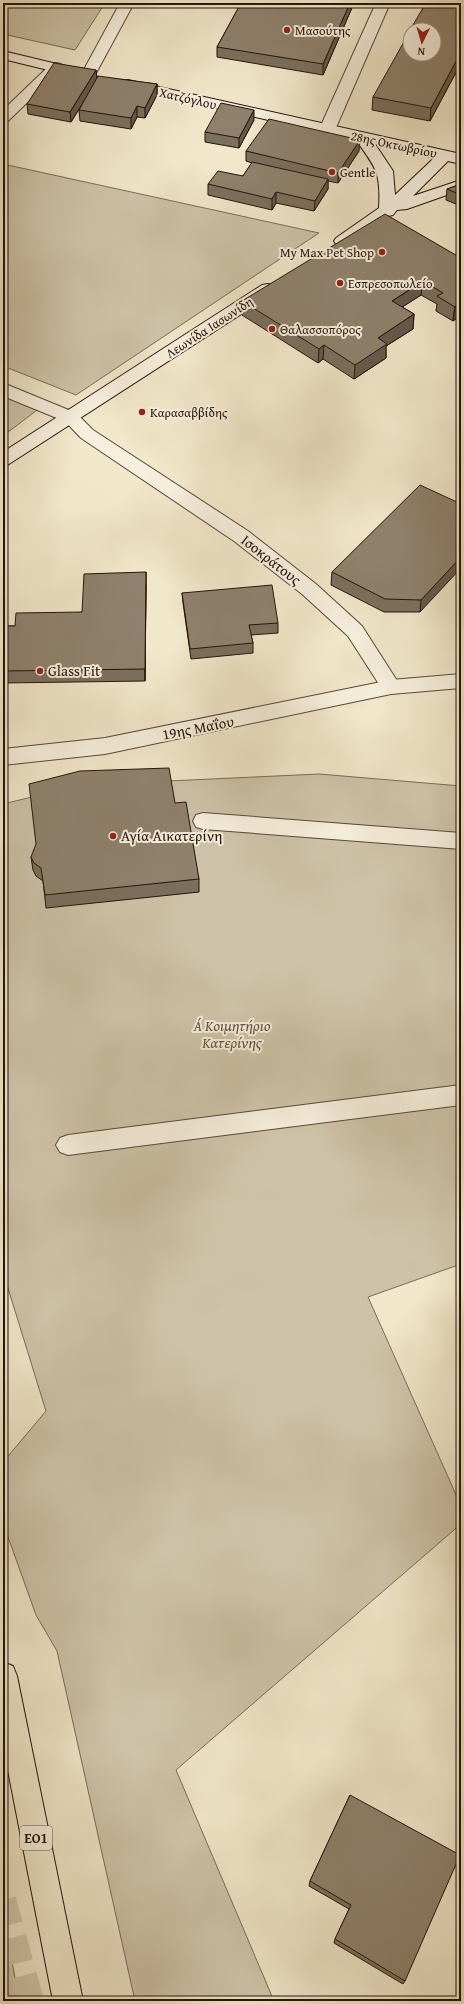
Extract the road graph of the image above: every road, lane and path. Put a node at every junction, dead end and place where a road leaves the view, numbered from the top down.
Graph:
1 (127, 3) edge
2 (383, 3) edge
3 (3, 55) edge
4 (56, 67) junction
5 (88, 75) junction
6 (3, 118) edge
7 (327, 130) junction
8 (362, 138) junction
9 (445, 155) junction
10 (461, 159) edge
11 (461, 185) edge
12 (387, 212) junction
13 (328, 250) edge
14 (281, 280) edge
15 (3, 389) edge
16 (70, 417) junction
17 (3, 460) edge
18 (461, 681) edge
19 (391, 687) junction
20 (3, 757) edge
21 (203, 821) dead end
22 (461, 841) edge
23 (461, 1095) edge
24 (68, 1145) dead end
25 (3, 1676) edge
26 (68, 2001) edge

1 - 5 main road
2 - 7 main road
3 - 4 main road, Χατζόγλου
4 - 5 main road, Χατζόγλου
4 - 6 main road
5 - 7 main road, Χατζόγλου
7 - 8 main road, 28ης Οκτωβρίου
8 - 9 main road, 28ης Οκτωβρίου
8 - 12 main road
9 - 10 main road, 28ης Οκτωβρίου
9 - 12 main road
11 - 12 main road
12 - 13 main road
14 - 16 main road, Λεωνίδα Ιασωνίδη
15 - 16 main road
16 - 17 main road, Λεωνίδα Ιασωνίδη
16 - 19 main road, Ισοκράτους
18 - 19 main road
19 - 20 main road, 19ης Μαΐου
21 - 22 main road
23 - 24 main road
25 - 26 main road, ΕΟ1

